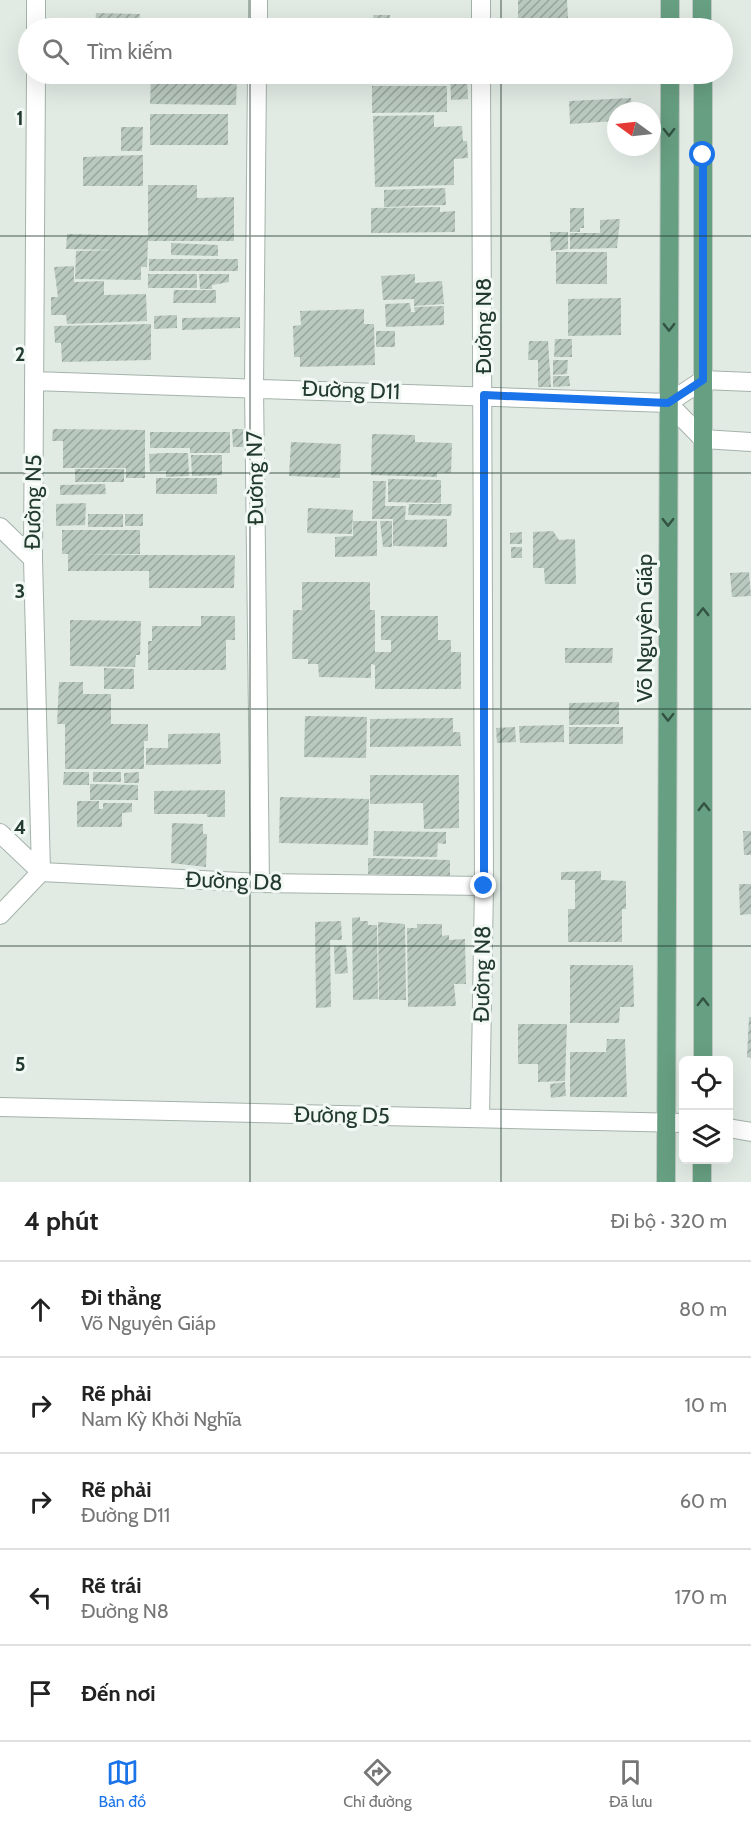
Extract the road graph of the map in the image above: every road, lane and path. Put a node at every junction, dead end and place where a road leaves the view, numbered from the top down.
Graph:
1 (36, 0) edge
2 (258, 0) edge
3 (481, 0) edge
4 (670, 0) edge
5 (702, 0) edge
6 (36, 18) edge
7 (258, 18) edge
8 (481, 18) edge
9 (670, 18) edge
10 (702, 18) edge
11 (36, 84) edge
12 (257, 84) edge
13 (482, 84) edge
14 (670, 84) edge
15 (703, 84) edge
16 (703, 380) junction
17 (34, 381) junction
18 (751, 382) edge
19 (254, 387) junction
20 (484, 395) junction
21 (668, 403) junction
22 (703, 439) junction
23 (751, 442) edge
24 (0, 526) edge
25 (33, 559) junction
26 (0, 833) edge
27 (40, 872) junction
28 (260, 883) junction
29 (484, 886) junction
30 (0, 915) edge
31 (703, 1056) edge
32 (0, 1107) edge
33 (480, 1118) junction
34 (675, 1123) edge
35 (733, 1129) edge
36 (751, 1132) edge
37 (702, 1164) edge
38 (666, 1182) edge
39 (702, 1182) edge

1 - 6 street
2 - 7 street
3 - 8 street
4 - 9 main road
5 - 10 main road
11 - 17 street, Đường N5
12 - 19 street, Đường N7
13 - 20 street, Đường N8
14 -> 21 main road, Võ Nguyên Giáp
15 - 16 main road
16 - 18 street
16 - 21 street
16 - 22 main road
17 - 19 street, Đường D11
17 - 25 street, Đường N5
19 - 20 street, Đường D11
19 - 28 street, Đường N7
20 - 21 street, Đường D11
20 - 29 street, Đường N8
21 - 22 street
21 -> 34 main road, Võ Nguyên Giáp
22 - 23 street
31 -> 22 main road
24 - 25 street
25 - 27 street, Đường N5
26 - 27 street
27 - 28 street, Đường D8
27 - 30 street
28 - 29 street, Đường D8
29 - 33 street, Đường N8
32 - 33 street, Đường D5
33 - 34 street, Đường D5
34 - 38 main road, Võ Nguyên Giáp
35 - 36 street
37 - 39 main road

